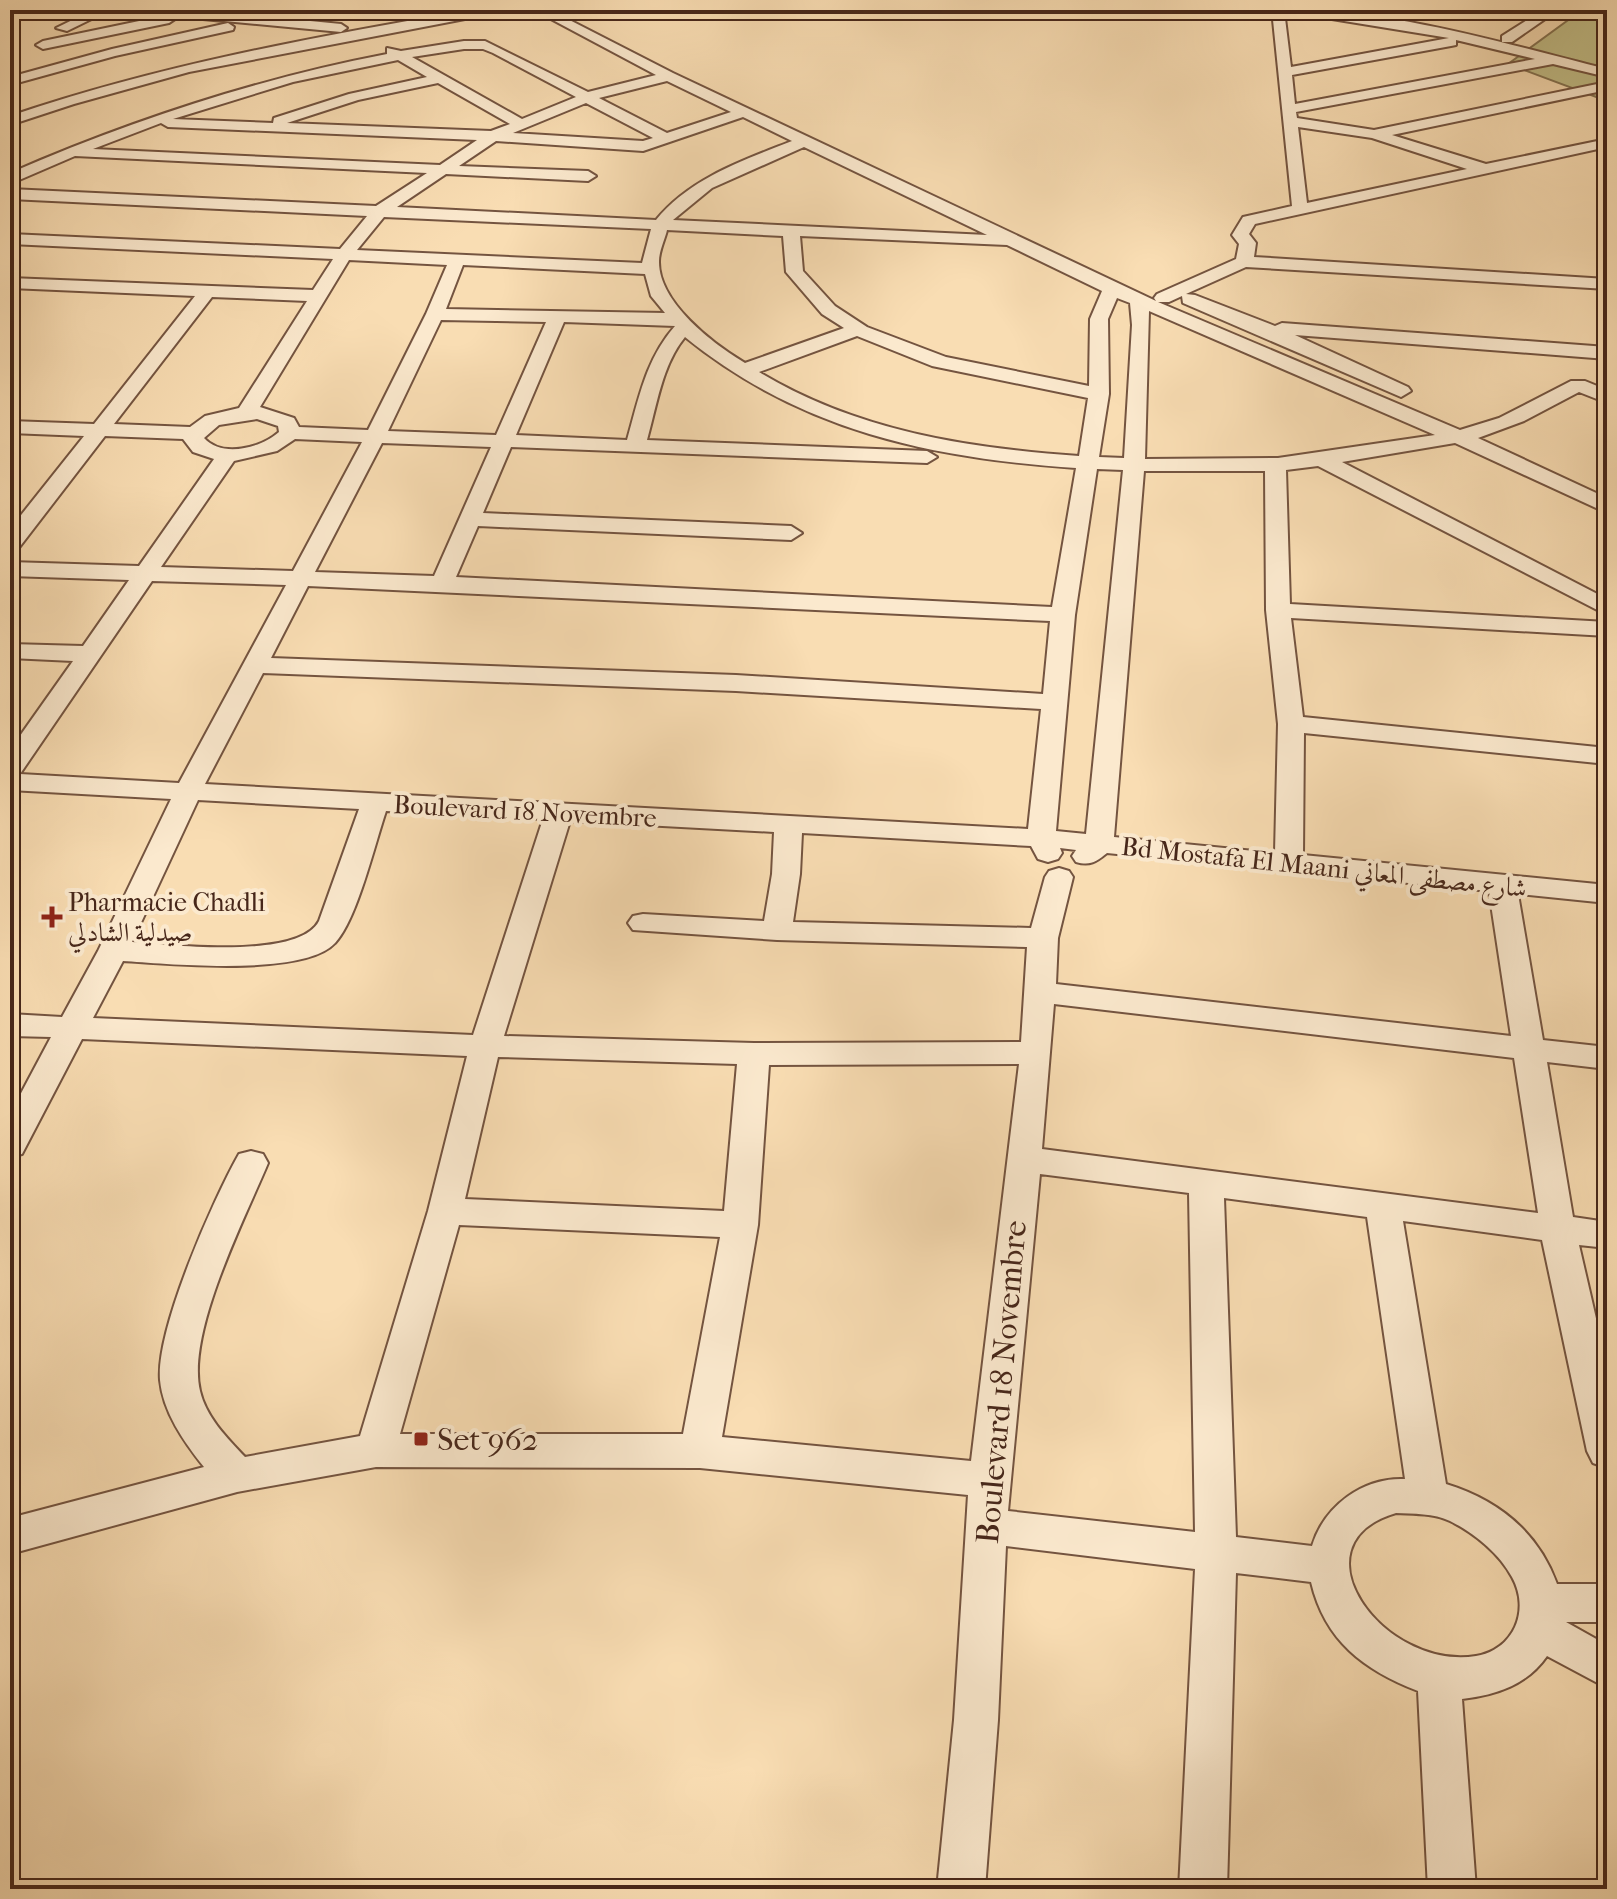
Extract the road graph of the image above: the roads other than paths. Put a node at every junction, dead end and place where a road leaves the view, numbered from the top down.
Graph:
1 (104, 10) edge
2 (144, 10) edge
3 (296, 10) edge
4 (491, 10) edge
5 (540, 10) edge
6 (1301, 10) edge
7 (1343, 10) edge
8 (1552, 10) edge
9 (201, 12) edge
10 (269, 19) junction
11 (1284, 21) edge
12 (358, 34) junction
13 (1469, 38) junction
14 (1507, 39) junction
15 (1368, 41) dead end
16 (1413, 49) junction
17 (401, 55) junction
18 (1557, 59) junction
19 (20, 62) dead end
20 (1607, 63) edge
21 (61, 67) junction
22 (1285, 72) junction
23 (1607, 73) edge
24 (668, 76) junction
25 (440, 78) junction
26 (10, 81) edge
27 (121, 85) junction
28 (1607, 86) edge
29 (590, 96) junction
30 (65, 103) junction
31 (744, 112) junction
32 (1289, 115) junction
33 (10, 121) edge
34 (150, 122) junction
35 (521, 124) junction
36 (262, 127) junction
37 (131, 128) junction
38 (1374, 134) junction
39 (493, 136) junction
40 (666, 139) junction
41 (807, 141) junction
42 (1607, 143) edge
43 (643, 146) junction
44 (71, 152) junction
45 (1607, 155) edge
46 (602, 169) junction
47 (1486, 169) junction
48 (440, 171) junction
49 (1511, 178) junction
50 (10, 179) edge
51 (10, 194) edge
52 (183, 203) junction
53 (1300, 209) junction
54 (379, 212) junction
55 (1357, 214) dead end
56 (534, 220) junction
57 (660, 225) junction
58 (791, 231) junction
59 (10, 239) edge
60 (1016, 242) junction
61 (144, 246) junction
62 (344, 255) junction
63 (457, 260) junction
64 (1244, 262) junction
65 (651, 269) junction
66 (10, 283) edge
67 (1607, 284) edge
68 (1112, 289) junction
69 (207, 292) junction
70 (1173, 293) junction
71 (320, 296) junction
72 (1145, 302) junction
73 (435, 314) junction
74 (557, 317) junction
75 (680, 323) junction
76 (859, 329) junction
77 (1272, 332) junction
78 (1607, 355) edge
79 (742, 371) junction
80 (1578, 385) junction
81 (1099, 394) junction
82 (1607, 397) edge
83 (246, 413) junction
84 (10, 427) edge
85 (1486, 430) junction
86 (100, 431) junction
87 (195, 433) junction
88 (290, 433) junction
89 (1456, 436) junction
90 (375, 437) junction
91 (505, 441) junction
92 (635, 448) junction
93 (228, 454) junction
94 (1021, 458) junction
95 (1322, 460) junction
96 (1090, 463) junction
97 (1134, 464) junction
98 (1275, 464) junction
99 (1607, 485) edge
100 (1607, 506) edge
101 (471, 519) junction
102 (791, 533) dead end
103 (10, 544) edge
104 (10, 569) edge
105 (142, 575) junction
106 (298, 579) junction
107 (442, 583) junction
108 (1607, 608) edge
109 (1278, 610) junction
110 (1063, 615) junction
111 (1607, 629) edge
112 (10, 651) edge
113 (89, 654) junction
114 (254, 665) junction
115 (1054, 702) junction
116 (1291, 724) junction
117 (1607, 756) edge
118 (10, 769) edge
119 (10, 782) edge
120 (188, 792) junction
121 (375, 803) junction
122 (559, 813) junction
123 (788, 825) junction
124 (1041, 838) junction
125 (1099, 845) junction
126 (1289, 863) junction
127 (1059, 877) junction
128 (1502, 885) junction
129 (1607, 894) edge
130 (643, 923) dead end
131 (777, 931) junction
132 (1043, 938) junction
133 (113, 951) junction
134 (1039, 992) junction
135 (10, 1025) edge
136 (71, 1029) junction
137 (485, 1046) junction
138 (1529, 1050) junction
139 (1036, 1053) junction
140 (754, 1054) junction
141 (1607, 1058) edge
142 (10, 1145) edge
143 (1022, 1159) junction
144 (251, 1163) dead end
145 (1206, 1183) junction
146 (1383, 1206) junction
147 (445, 1211) junction
148 (740, 1225) junction
149 (1558, 1230) junction
150 (1607, 1235) edge
151 (376, 1450) junction
152 (700, 1451) junction
153 (1607, 1451) edge
154 (237, 1475) junction
155 (989, 1480) junction
156 (1428, 1497) junction
157 (986, 1526) junction
158 (10, 1536) edge
159 (1216, 1555) junction
160 (1328, 1566) junction
161 (1607, 1603) edge
162 (1539, 1616) junction
163 (1607, 1668) edge
164 (1439, 1678) junction
165 (961, 1889) edge
166 (1203, 1889) edge
167 (1452, 1889) edge

1 - 9 street
2 - 9 street
3 - 10 street
4 - 12 street
5 - 24 street
6 - 13 street
7 - 14 street
8 - 14 street
9 - 10 street
10 - 12 street
10 - 21 street
11 - 22 street
12 - 17 street
12 - 27 street
13 - 16 street
13 - 18 street
14 - 20 street
15 - 16 street
16 - 22 street
17 - 25 street
17 - 29 street
17 - 34 street
18 - 23 street
18 - 32 street
19 - 21 street
21 - 26 street
21 - 27 street
22 - 32 street
24 - 29 street
24 - 31 street
25 - 35 street
25 - 36 street
27 - 30 street
28 - 38 street
29 - 35 street
29 - 40 street
30 - 33 street
30 - 37 street
31 - 40 street
31 - 41 street
32 - 38 street
32 - 53 street
34 - 36 street
34 - 37 street
35 - 39 street
36 - 39 street
37 - 44 street
38 - 47 street
39 - 43 street
39 - 48 street
40 - 43 street
41 - 57 street
41 - 60 street
42 - 47 street
43 - 46 street
44 - 48 street
44 - 50 street
45 - 49 street
46 - 48 street
46 - 56 street
47 - 49 street
47 - 53 street
48 - 54 street
49 - 55 street
51 - 52 street
52 - 54 street
52 - 61 street
53 - 64 street
54 - 56 street
54 - 62 street
56 - 57 street
57 - 58 street
57 - 65 street
58 - 60 street
58 - 76 street
59 - 61 street
60 - 68 street
61 - 62 street
62 - 63 street
62 - 71 street
63 - 65 street
63 - 73 street
64 - 67 street
64 - 70 street
65 - 75 street
66 - 69 street
68 - 72 street
68 - 81 street
69 - 71 street
69 - 86 street
70 - 72 street
70 - 77 street
71 - 83 street
72 - 89 street
72 - 97 street
73 - 74 street
73 - 90 street
74 - 75 street
74 - 91 street
75 - 79 street
75 - 92 street
76 - 79 street
76 - 81 street
77 - 78 street
77 - 85 street
78 - 80 street
79 - 94 street
80 - 82 street
80 - 85 street
81 - 96 street
83 - 87 street
83 - 88 street
84 - 86 street
85 - 89 street
85 - 99 street
86 - 87 street
86 - 103 street
87 - 93 street
88 - 90 street
88 - 93 street
89 - 95 street
89 - 100 street
90 - 91 street
90 - 106 street
91 - 92 street
91 - 101 street
92 - 94 street
93 - 105 street
94 - 96 street
95 - 98 street
95 - 108 street
96 - 97 street
96 - 110 street
97 - 98 street
97 - 125 street
98 - 109 street
101 - 102 street
101 - 107 street
104 - 105 street
105 - 106 street
105 - 113 street
106 - 107 street
106 - 114 street
107 - 110 street
109 - 111 street
109 - 116 street
110 - 115 street
112 - 113 street
113 - 118 street
114 - 115 street
114 - 120 street
115 - 124 street
116 - 117 street
116 - 126 street
119 - 120 street, Boulevard 18 Novembre
120 - 121 street, Boulevard 18 Novembre
120 - 133 street
121 - 122 street, Boulevard 18 Novembre
121 - 133 street
122 - 123 street, Boulevard 18 Novembre
122 - 137 street
123 - 124 street, Boulevard 18 Novembre
123 - 131 street
124 - 125 street, Bd Mostafa El Maani شارع مصطفى المعاني
124 - 127 street
125 - 126 street, Bd Mostafa El Maani شارع مصطفى المعاني
125 - 127 street
126 - 128 street, Bd Mostafa El Maani شارع مصطفى المعاني
127 - 132 street, Boulevard 18 Novembre
128 - 129 street, Bd Mostafa El Maani شارع مصطفى المعاني
128 - 138 street
130 - 131 street
131 - 132 street
132 - 134 street, Boulevard 18 Novembre
133 - 136 street
134 - 138 street
134 - 139 street, Boulevard 18 Novembre
135 - 136 street
136 - 137 street
136 - 142 street
137 - 140 street
137 - 147 street
138 - 141 street
138 - 149 street
139 - 140 street
139 - 143 street, Boulevard 18 Novembre
140 - 148 street
143 - 145 street
143 - 155 street, Boulevard 18 Novembre
144 - 154 street
145 - 146 street
145 - 159 street
146 - 149 street
146 - 156 street
147 - 148 street
147 - 151 street
148 - 152 street
149 - 150 street
149 - 153 street
151 - 152 street
151 - 154 street
152 - 155 street
154 - 158 street
155 - 157 street, Boulevard 18 Novembre
156 - 160 street
156 - 162 street
157 - 159 street
157 - 165 street, Boulevard 18 Novembre
159 - 160 street
159 - 166 street
160 - 164 street
161 - 162 street
162 - 163 street
162 - 164 street
164 - 167 street

